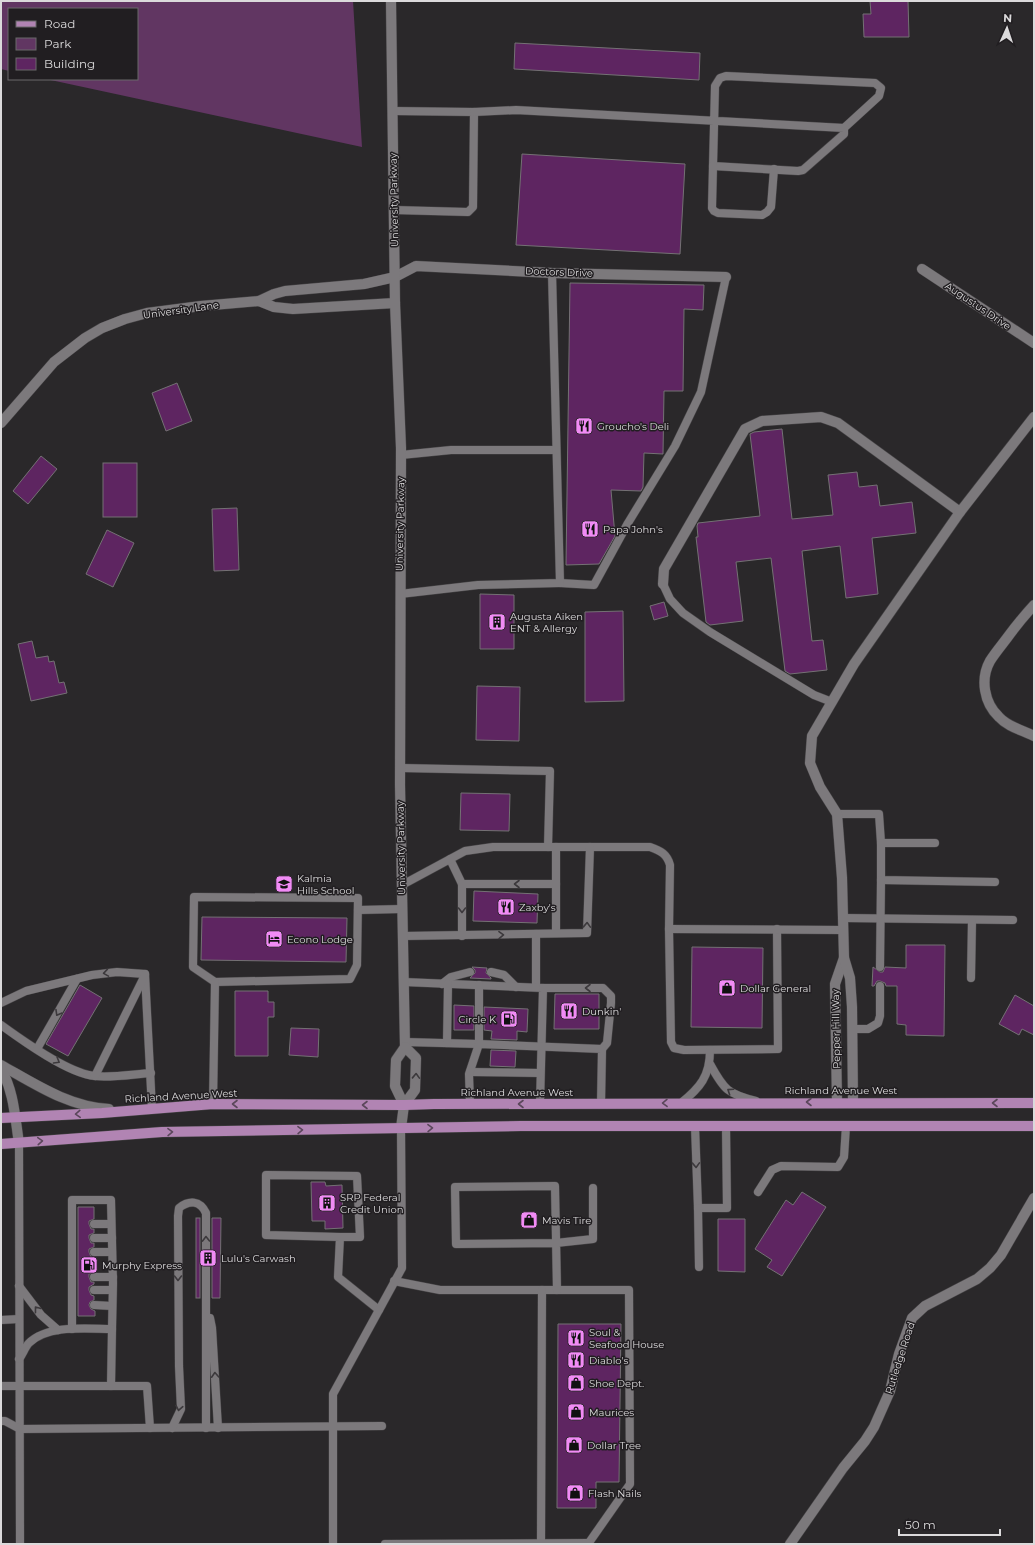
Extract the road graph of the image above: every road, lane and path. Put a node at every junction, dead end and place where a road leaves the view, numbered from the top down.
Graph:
1 (391, 1) edge
2 (393, 112) junction
3 (474, 112) junction
4 (714, 120) junction
5 (844, 128) junction
6 (713, 166) junction
7 (774, 169) junction
8 (394, 210) junction
9 (922, 269) dead end
10 (552, 273) junction
11 (395, 277) junction
12 (726, 277) joint
13 (259, 301) junction
14 (395, 303) junction
15 (1034, 343) edge
16 (1034, 417) edge
17 (1, 423) edge
18 (556, 450) junction
19 (401, 455) junction
20 (960, 512) junction
21 (560, 583) junction
22 (663, 584) joint
23 (400, 594) junction
24 (1034, 605) edge
25 (832, 702) junction
26 (1034, 736) edge
27 (400, 768) junction
28 (837, 814) junction
29 (881, 843) junction
30 (935, 843) dead end
31 (552, 847) junction
32 (590, 847) junction
33 (450, 859) junction
34 (881, 880) junction
35 (995, 882) dead end
36 (462, 884) junction
37 (556, 884) junction
38 (402, 885) junction
39 (358, 910) junction
40 (402, 910) junction
41 (843, 918) junction
42 (880, 918) junction
43 (972, 920) junction
44 (1013, 920) dead end
45 (669, 929) junction
46 (777, 929) junction
47 (843, 930) junction
48 (556, 933) junction
49 (536, 934) junction
50 (403, 936) junction
51 (462, 936) junction
52 (844, 958) junction
53 (880, 967) dead end
54 (470, 972) dead end
55 (491, 972) dead end
56 (145, 974) junction
57 (971, 978) dead end
58 (77, 979) junction
59 (215, 982) junction
60 (404, 982) junction
61 (445, 984) junction
62 (480, 985) junction
63 (880, 986) dead end
64 (516, 987) junction
65 (540, 988) junction
66 (1, 1002) edge
67 (1, 1025) edge
68 (852, 1029) junction
69 (447, 1043) junction
70 (405, 1044) junction
71 (479, 1044) junction
72 (542, 1046) junction
73 (37, 1049) junction
74 (602, 1049) junction
75 (710, 1050) junction
76 (710, 1064) junction
77 (1, 1065) edge
78 (1, 1069) edge
79 (470, 1072) junction
80 (151, 1073) junction
81 (540, 1073) junction
82 (95, 1076) junction
83 (761, 1102) junction
84 (837, 1102) junction
85 (853, 1102) junction
86 (681, 1103) junction
87 (1034, 1103) edge
88 (213, 1104) junction
89 (470, 1104) junction
90 (540, 1104) junction
91 (600, 1104) junction
92 (404, 1106) junction
93 (152, 1109) junction
94 (131, 1110) junction
95 (1, 1118) edge
96 (15, 1118) junction
97 (695, 1126) junction
98 (726, 1126) junction
99 (846, 1126) junction
100 (1034, 1126) edge
101 (401, 1128) junction
102 (19, 1143) junction
103 (1, 1144) edge
104 (593, 1188) dead end
105 (758, 1192) dead end
106 (1034, 1198) edge
107 (698, 1208) junction
108 (94, 1224) dead end
109 (111, 1224) junction
110 (340, 1237) junction
111 (94, 1238) dead end
112 (112, 1238) junction
113 (556, 1243) junction
114 (94, 1252) dead end
115 (112, 1252) junction
116 (699, 1267) dead end
117 (94, 1277) dead end
118 (113, 1277) junction
119 (394, 1281) junction
120 (19, 1286) junction
121 (94, 1290) dead end
122 (112, 1290) junction
123 (542, 1290) junction
124 (557, 1290) junction
125 (94, 1305) dead end
126 (112, 1306) junction
127 (206, 1306) junction
128 (379, 1310) junction
129 (1, 1320) edge
130 (20, 1320) junction
131 (72, 1329) junction
132 (112, 1329) junction
133 (58, 1330) junction
134 (19, 1359) junction
135 (1, 1386) edge
136 (20, 1386) junction
137 (111, 1386) junction
138 (1, 1421) edge
139 (382, 1426) dead end
140 (333, 1427) junction
141 (150, 1428) junction
142 (172, 1428) junction
143 (206, 1428) junction
144 (218, 1428) junction
145 (20, 1429) junction
146 (541, 1543) edge
147 (20, 1544) edge
148 (333, 1544) edge
149 (385, 1544) edge
150 (588, 1544) edge
151 (790, 1544) edge

1 - 2 street, University Parkway
2 - 3 lane
2 - 8 street, University Parkway
3 - 4 lane
3 - 8 lane
4 - 5 lane
4 - 5 lane
4 - 6 lane
5 - 7 lane
6 - 7 lane
6 - 7 lane
8 - 11 street, University Parkway
9 - 15 street, Augustus Drive
10 - 11 street, Doctors Drive
10 - 12 street, Doctors Drive
10 - 18 lane
11 - 13 street, University Lane
11 - 14 street, University Parkway
12 - 21 lane
13 - 14 street, University Lane
13 - 17 street, University Lane
14 - 19 street, University Parkway
16 - 20 street
18 - 19 lane
18 - 21 lane
19 - 23 street, University Parkway
20 - 22 street
20 - 25 street
21 - 23 lane
22 - 25 lane
23 - 27 street, University Parkway
24 - 26 street
25 - 28 street
27 - 31 lane
27 - 38 street, University Parkway
28 - 29 lane
28 - 41 street, Pepper Hill Way
29 - 30 lane
29 - 34 lane
31 - 32 lane
31 - 33 lane
31 - 37 lane
32 - 45 lane
48 -> 32 lane
33 - 36 lane
33 - 38 lane
34 - 35 lane
34 - 42 lane
37 -> 36 lane
36 -> 51 lane
37 - 48 lane
38 - 40 street, University Parkway
39 - 40 lane
39 - 59 lane
39 - 59 lane
40 - 50 street, University Parkway
41 - 42 lane
41 - 47 street, Pepper Hill Way
42 - 43 lane
42 - 53 lane
43 - 44 lane
43 - 57 lane
45 - 46 lane
45 - 75 lane
46 - 47 lane
46 - 75 lane
47 - 52 street, Pepper Hill Way
48 - 49 lane
51 -> 49 lane
49 - 65 lane
50 - 51 lane
50 - 60 street, University Parkway
52 - 68 street, Pepper Hill Way
52 - 84 street, Pepper Hill Way
54 - 61 lane
55 - 64 lane
56 -> 58 lane
56 - 80 lane
56 - 82 lane
58 - 66 lane
58 -> 73 lane
59 - 88 lane
60 - 61 lane
60 - 70 street, University Parkway
61 - 62 lane
61 - 69 lane
62 - 64 lane
62 - 71 lane
63 - 68 lane
64 - 65 lane
65 - 72 lane
74 -> 65 lane
67 - 73 lane
68 - 85 street, Pepper Hill Way
69 - 70 lane
69 - 71 lane
70 - 92 street, University Parkway
92 -> 70 street
71 - 72 lane
71 - 79 lane
72 - 74 lane
72 - 81 lane
73 -> 82 lane
74 - 91 lane
75 - 76 lane
83 -> 76 lane
76 - 86 lane
77 - 94 street
78 - 96 street
79 - 81 lane
79 - 89 lane
80 - 82 lane
80 - 93 lane
81 - 90 lane
84 -> 83 main road, Richland Avenue West
83 - 86 main road, Richland Avenue West
84 - 85 main road, Richland Avenue West
87 -> 85 main road, Richland Avenue West
86 -> 91 main road, Richland Avenue West
92 -> 88 main road, Richland Avenue West
88 - 93 main road, Richland Avenue West
90 -> 89 main road, Richland Avenue West
89 - 92 main road, Richland Avenue West
90 - 91 main road, Richland Avenue West
92 - 101 street
93 - 94 main road, Richland Avenue West
94 -> 96 main road, Richland Avenue West
95 - 96 main road, Richland Avenue West
96 - 102 street
97 - 98 main road
101 -> 97 main road
97 -> 107 lane
98 - 99 main road
98 - 107 lane
99 - 100 main road
99 - 105 lane
102 -> 101 main road
101 - 119 lane
102 - 103 main road
102 - 120 lane
104 - 113 lane
106 - 151 street, Rutledge Road
107 - 116 lane
108 - 109 lane
109 - 112 lane
109 - 131 lane
110 - 110 lane
110 - 128 lane
111 - 112 lane
112 - 115 lane
113 - 113 lane
113 - 124 lane
114 - 115 lane
115 - 118 lane
117 - 118 lane
118 - 122 lane
119 - 123 lane
119 - 128 lane
120 - 130 lane
133 -> 120 lane
121 - 122 lane
122 - 126 lane
123 - 124 lane
123 - 146 lane
124 - 150 lane
125 - 126 lane
126 - 132 lane
127 -> 142 lane
127 - 143 lane
144 -> 127 lane
128 - 140 lane
129 - 130 lane
130 - 134 lane
131 - 132 lane
131 - 133 lane
132 - 137 lane
133 - 134 lane
134 - 136 lane
135 - 136 lane
136 - 137 lane
136 - 145 lane
137 - 141 lane
138 - 145 lane
139 - 140 lane
140 - 144 lane
140 - 148 lane
141 - 142 lane
141 - 145 lane
142 - 143 lane
143 - 144 lane
145 - 147 lane
146 - 149 lane
146 - 150 lane

